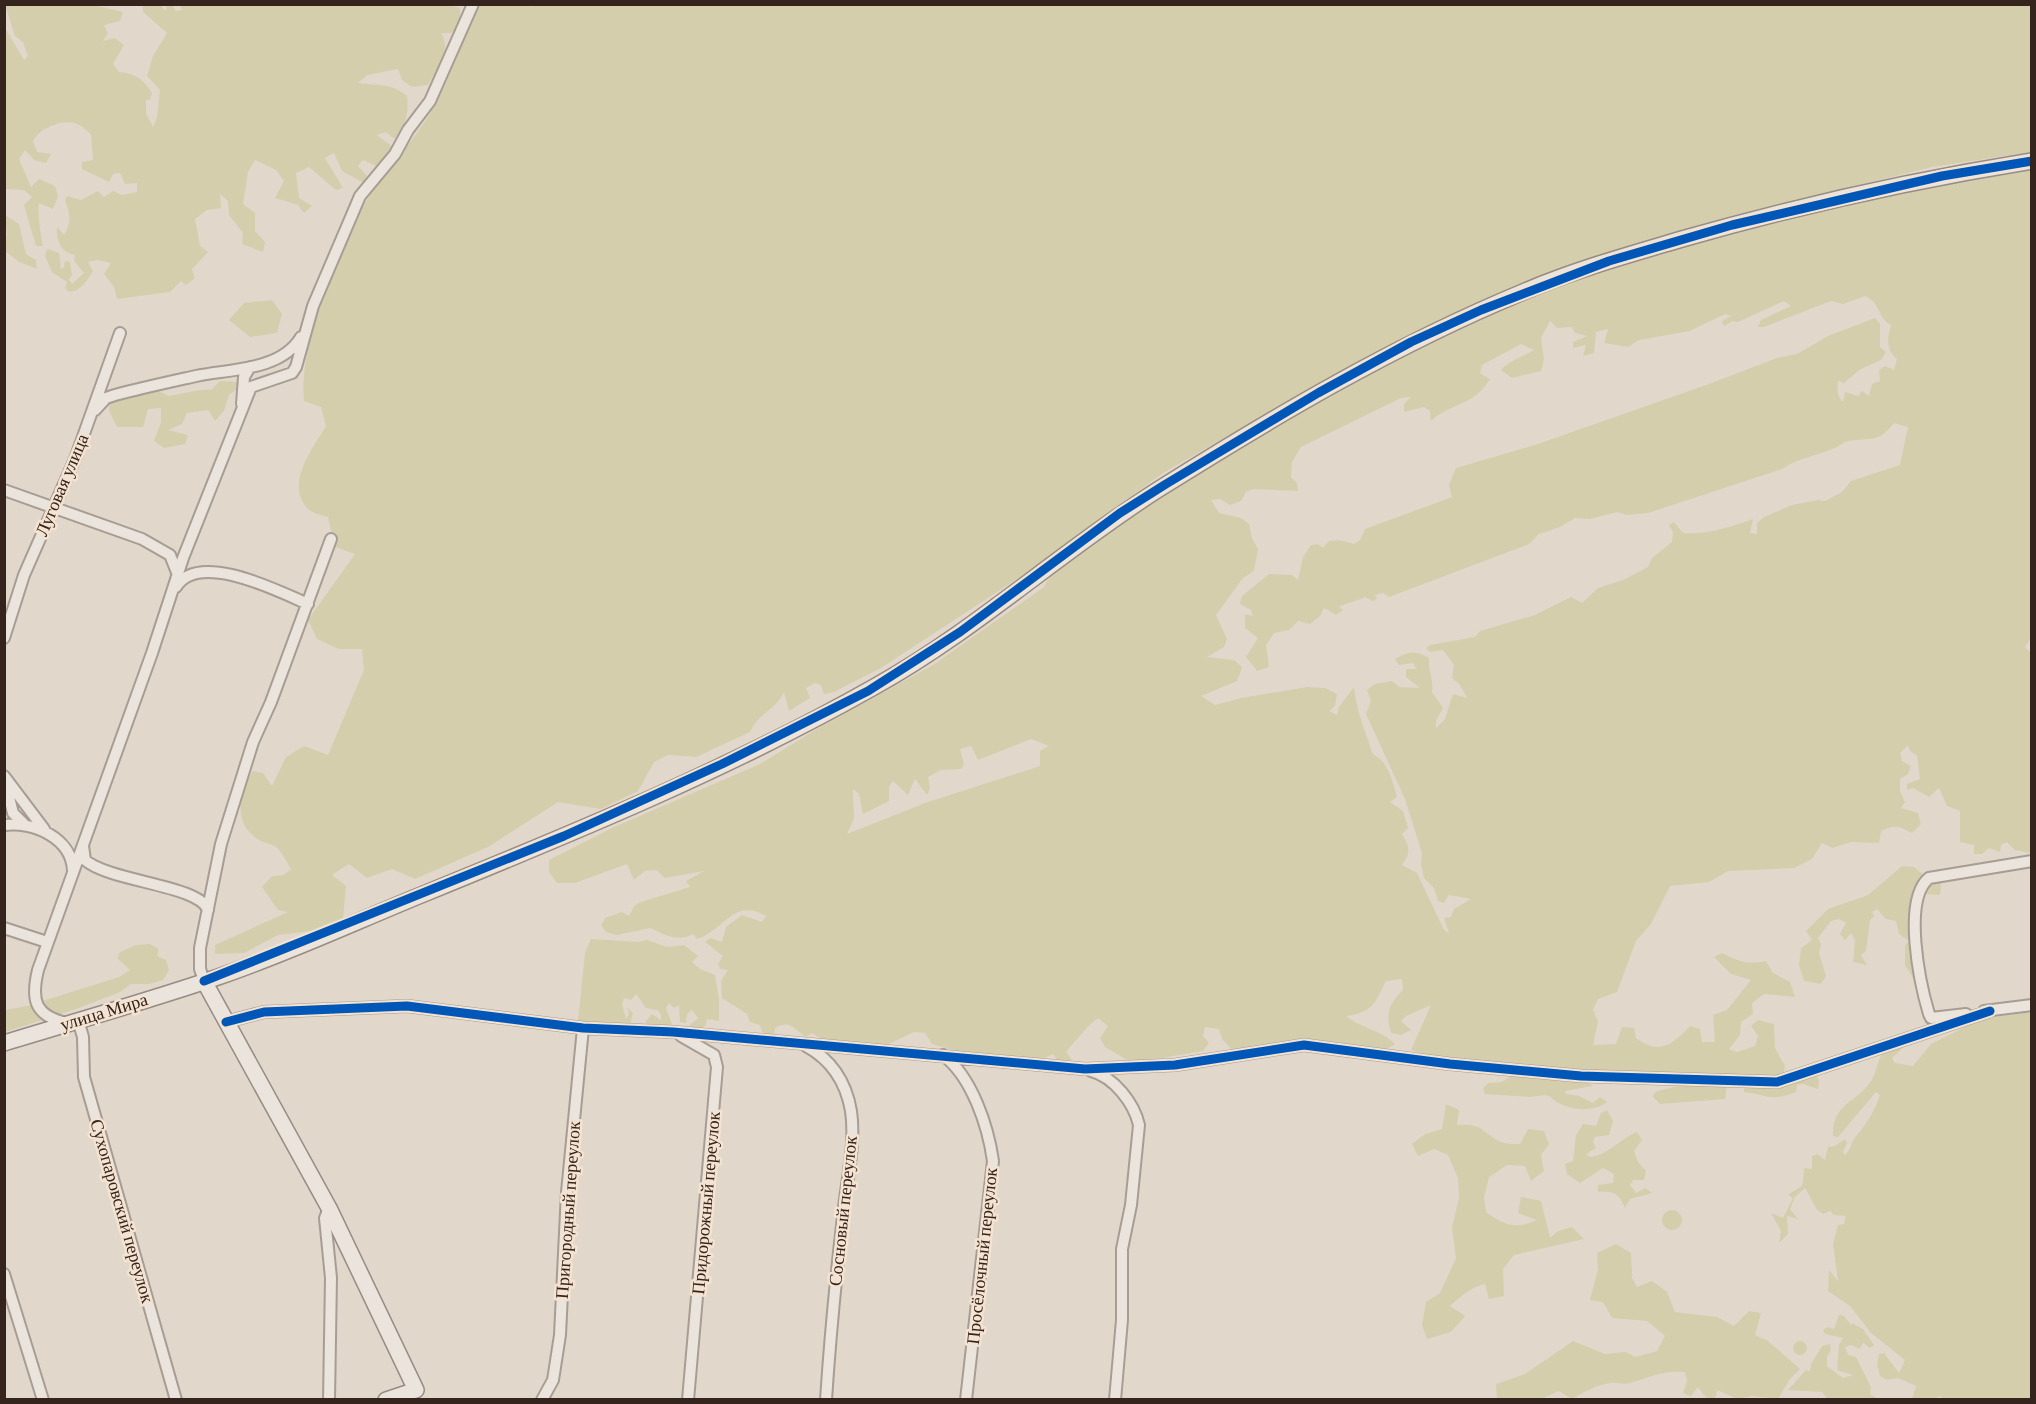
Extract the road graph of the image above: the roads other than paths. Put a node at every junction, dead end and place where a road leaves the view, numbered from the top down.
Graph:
1 (473, 4) edge
2 (2031, 161) edge
3 (306, 326) junction
4 (120, 333) dead end
5 (250, 367) junction
6 (243, 407) junction
7 (91, 415) junction
8 (4, 490) edge
9 (53, 509) junction
10 (331, 539) dead end
11 (178, 575) junction
12 (173, 592) junction
13 (308, 604) junction
14 (4, 639) edge
15 (4, 776) edge
16 (4, 782) edge
17 (24, 824) junction
18 (4, 825) edge
19 (49, 834) junction
20 (83, 840) junction
21 (2031, 861) edge
22 (73, 875) junction
23 (208, 910) junction
24 (4, 928) edge
25 (47, 942) junction
26 (204, 981) junction
27 (2031, 1005) edge
28 (1990, 1011) junction
29 (73, 1022) junction
30 (226, 1022) junction
31 (583, 1028) junction
32 (673, 1032) junction
33 (4, 1043) edge
34 (800, 1043) junction
35 (941, 1054) junction
36 (1085, 1069) junction
37 (329, 1208) junction
38 (4, 1274) edge
39 (418, 1395) edge
40 (545, 1396) edge
41 (44, 1400) edge
42 (176, 1400) edge
43 (329, 1400) edge
44 (386, 1400) edge
45 (688, 1400) edge
46 (826, 1400) edge
47 (966, 1400) edge
48 (1115, 1400) edge

1 - 3 street
2 - 26 street, улица Мира
3 - 5 street
3 - 6 street
4 - 7 street, Луговая улица
5 - 6 street
5 - 7 street
6 - 11 street
7 - 9 street, Луговая улица
8 - 9 street
9 - 11 street
9 - 14 street, Луговая улица
10 - 13 street
11 - 12 street
12 - 13 street
12 - 20 street
13 - 23 street
15 - 19 street
16 - 17 street
17 - 18 street
17 - 19 street
19 - 22 street
20 - 22 street
20 - 23 street
21 - 28 street
22 - 25 street
23 - 26 street
24 - 25 street
25 - 29 street
26 - 29 street, улица Мира
26 - 30 street
27 - 28 street
28 - 36 street
29 - 33 street, улица Мира
29 - 42 street, Сухопаровский переулок
30 - 31 street
30 - 37 street
31 - 32 street
31 - 40 street, Пригородный переулок
32 - 34 street
32 - 45 street, Придорожный переулок
34 - 35 street
34 - 46 street, Сосновый переулок
35 - 36 street
35 - 47 street, Просёлочный переулок
36 - 48 street
37 - 39 street
37 - 43 street
38 - 41 street
39 - 44 street

